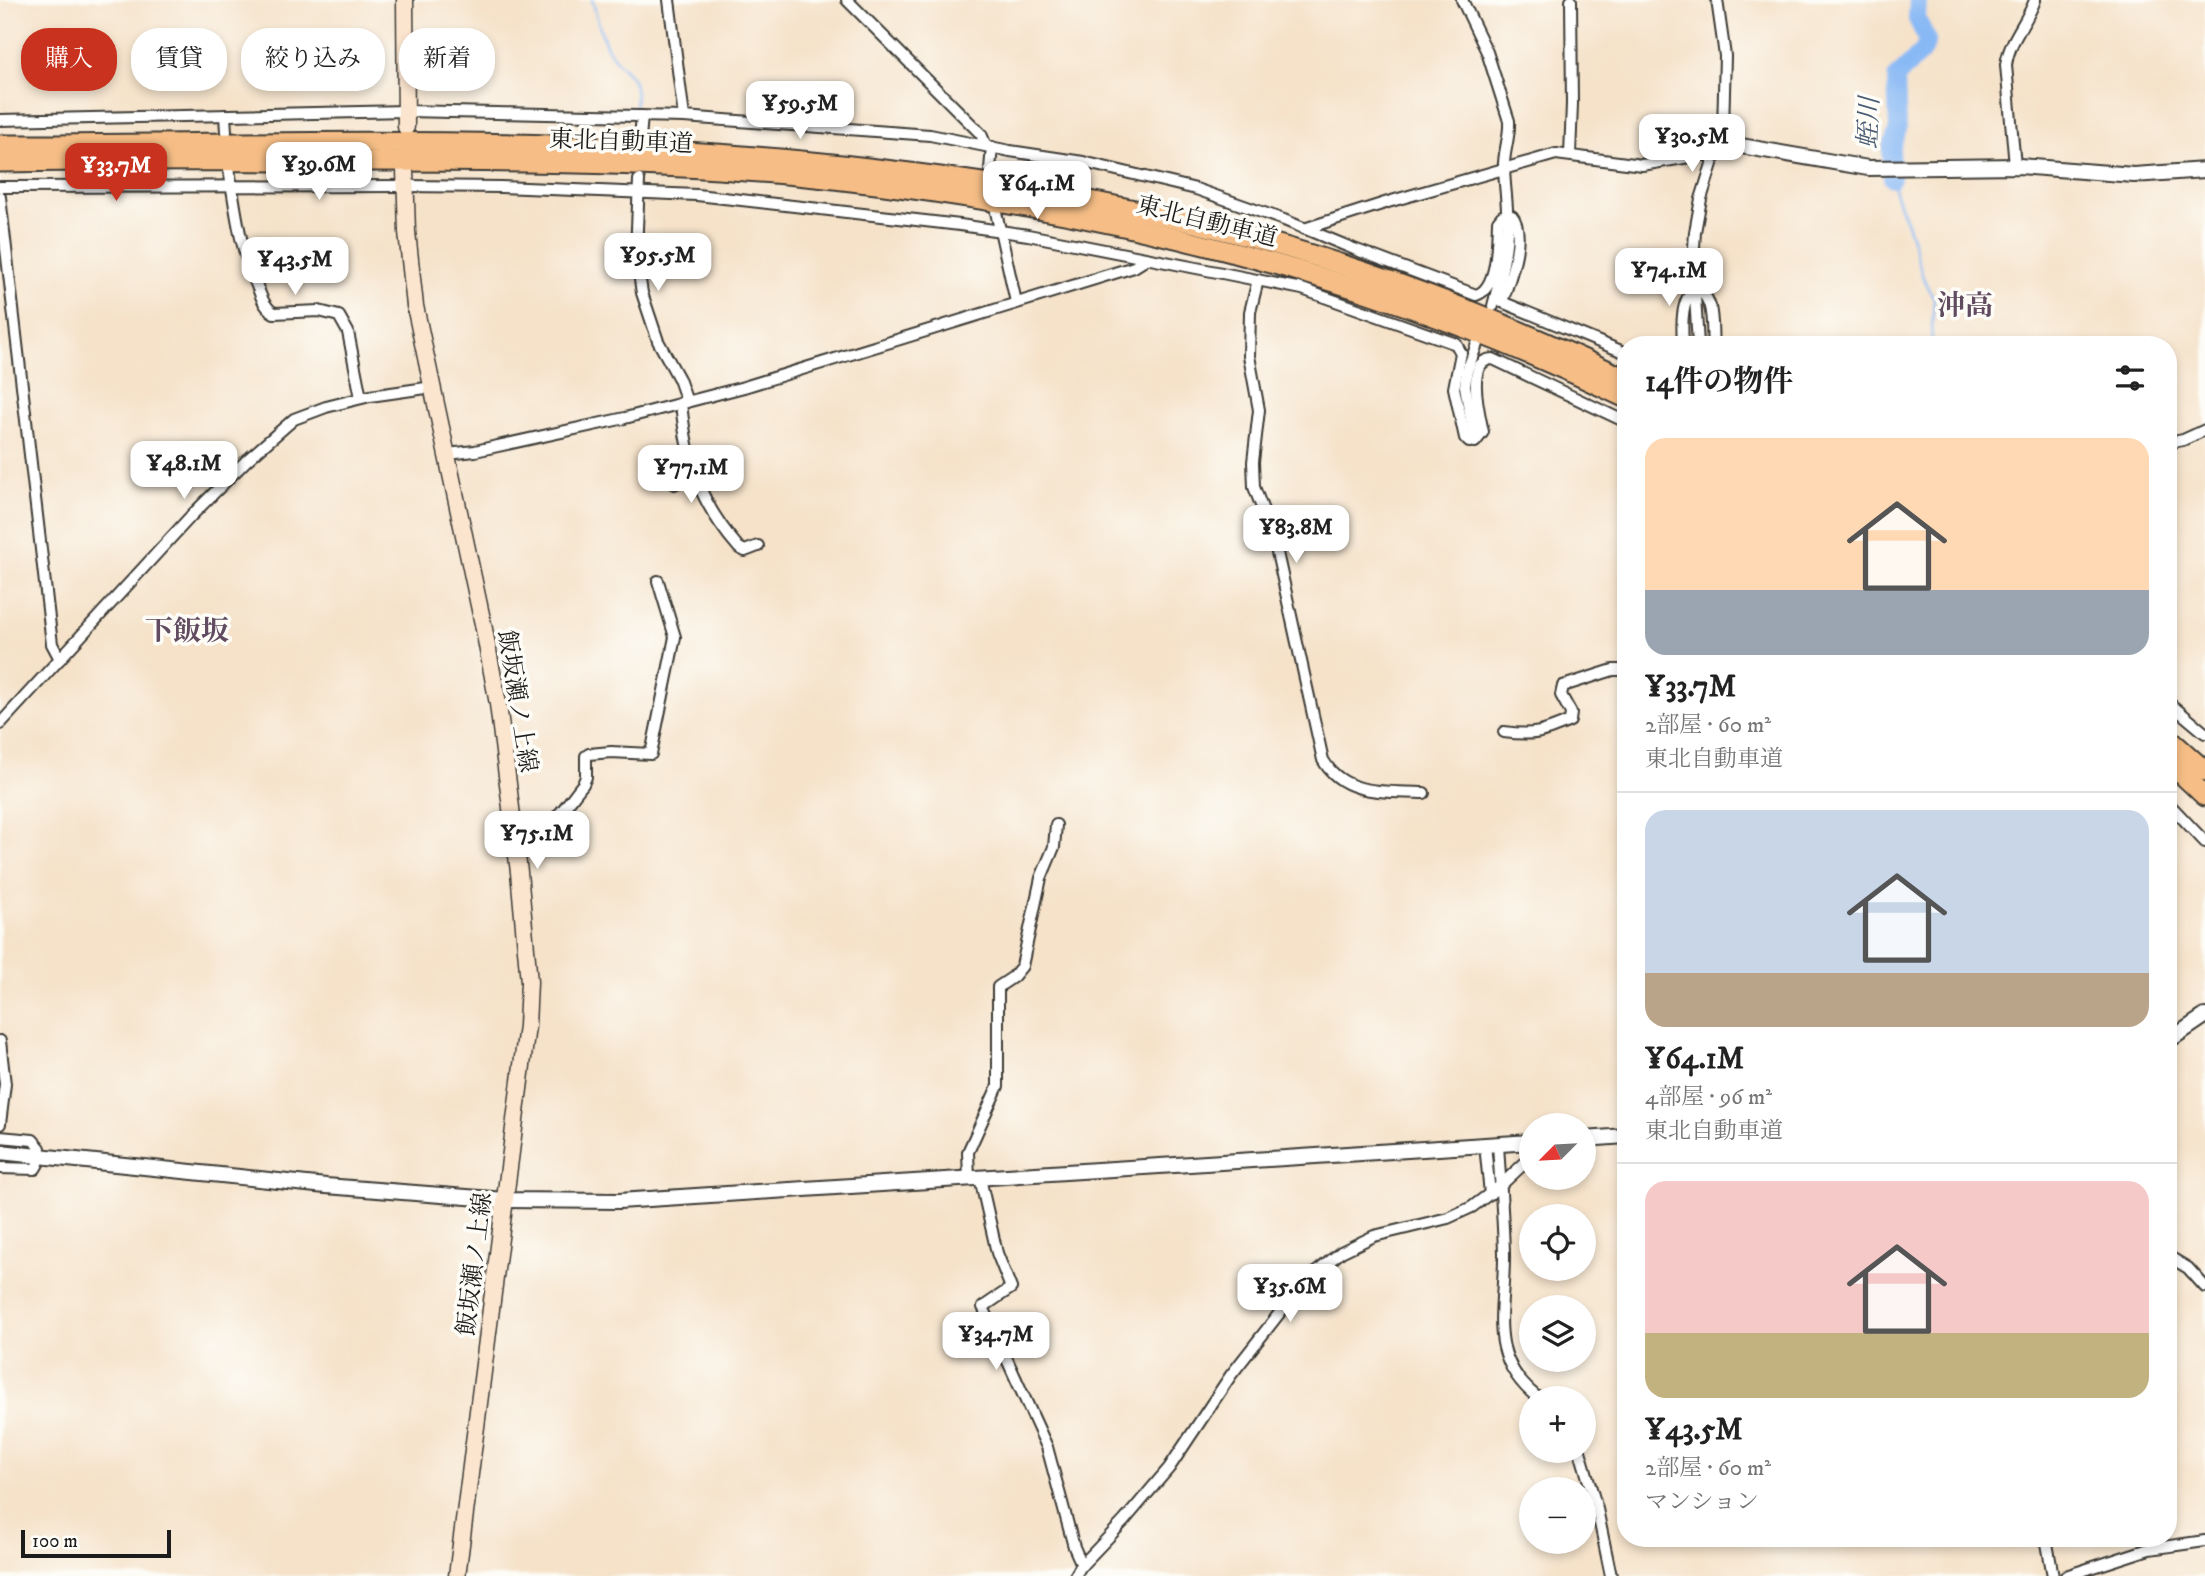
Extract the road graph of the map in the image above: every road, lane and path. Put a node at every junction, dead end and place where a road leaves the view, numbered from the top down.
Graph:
1 (405, 0) edge
2 (669, 0) edge
3 (847, 0) edge
4 (1462, 0) edge
5 (1571, 0) edge
6 (1717, 0) edge
7 (2035, 0) edge
8 (225, 115) junction
9 (642, 116) junction
10 (684, 117) junction
11 (406, 119) junction
12 (0, 120) edge
13 (226, 132) dead end
14 (640, 138) dead end
15 (989, 147) junction
16 (1716, 148) junction
17 (6, 154) edge
18 (1570, 155) junction
19 (2015, 166) junction
20 (1504, 168) junction
21 (229, 169) dead end
22 (990, 169) dead end
23 (2205, 170) edge
24 (405, 178) junction
25 (639, 186) junction
26 (0, 187) edge
27 (232, 187) junction
28 (0, 197) edge
29 (996, 212) dead end
30 (1507, 215) junction
31 (1304, 229) junction
32 (999, 231) junction
33 (1145, 258) junction
34 (1258, 280) junction
35 (1695, 289) junction
36 (1016, 302) junction
37 (1493, 306) dead end
38 (1683, 336) edge
39 (1698, 336) edge
40 (1712, 336) edge
41 (1477, 344) dead end
42 (1617, 350) edge
43 (1617, 375) edge
44 (433, 387) junction
45 (1617, 394) edge
46 (361, 398) junction
47 (684, 402) junction
48 (1617, 418) edge
49 (2205, 430) edge
50 (2177, 441) edge
51 (1475, 442) junction
52 (447, 454) junction
53 (694, 475) junction
54 (674, 484) dead end
55 (758, 546) dead end
56 (658, 581) dead end
57 (60, 659) junction
58 (1617, 670) edge
59 (2177, 710) edge
60 (0, 724) edge
61 (1504, 732) dead end
62 (2205, 733) edge
63 (2177, 746) edge
64 (2177, 770) edge
65 (2205, 771) edge
66 (1424, 793) dead end
67 (2205, 796) edge
68 (2177, 812) edge
69 (1056, 825) dead end
70 (514, 840) junction
71 (2205, 842) edge
72 (2205, 1016) edge
73 (2177, 1035) edge
74 (0, 1041) edge
75 (0, 1124) edge
76 (0, 1136) edge
77 (1617, 1137) edge
78 (1596, 1138) edge
79 (1519, 1143) edge
80 (1492, 1144) junction
81 (0, 1152) edge
82 (39, 1156) junction
83 (0, 1168) edge
84 (1519, 1168) edge
85 (975, 1179) junction
86 (1500, 1186) junction
87 (1490, 1194) junction
88 (505, 1200) junction
89 (2177, 1261) edge
90 (2205, 1287) edge
91 (1526, 1386) edge
92 (1583, 1463) edge
93 (2205, 1541) edge
94 (2177, 1546) edge
95 (2048, 1547) edge
96 (2169, 1547) edge
97 (1082, 1565) junction
98 (457, 1576) edge
99 (1075, 1576) edge
100 (1611, 1576) edge
101 (2053, 1576) edge
102 (2066, 1576) edge

1 - 11 main road
2 - 10 street
3 - 15 street
4 - 20 street
5 - 18 street
6 - 16 street
7 - 19 street
8 - 11 street
8 - 12 street
8 - 13 street
9 - 10 street
9 - 11 street
9 - 14 street
10 - 15 street
15 - 22 street
15 - 31 street
16 - 18 street
16 - 19 street
16 - 35 street
17 - 43 highway, 東北自動車道
17 - 45 highway, 東北自動車道
18 - 20 street
19 - 23 street
20 - 30 street
20 - 31 street
21 - 27 street
24 - 25 street
24 - 27 street
24 - 44 main road, 飯坂瀬ノ上線
25 - 32 street
25 - 47 street
26 - 27 street
27 - 46 street
28 - 57 street
29 - 32 street
30 - 31 street
30 - 37 street
30 - 42 street
32 - 33 street
32 - 36 street
33 - 34 street
33 - 36 street
34 - 51 street
34 - 66 street
35 - 38 street
35 - 39 street
35 - 40 street
36 - 47 street
41 - 51 street
44 - 46 street
44 - 52 main road, 飯坂瀬ノ上線
46 - 57 street
47 - 52 street
47 - 53 street
48 - 51 street
49 - 50 street
52 - 70 main road, 飯坂瀬ノ上線
53 - 54 street
53 - 55 street
56 - 70 street
57 - 60 street
58 - 61 street
59 - 62 street
63 - 65 highway
64 - 67 highway
68 - 71 street
69 - 85 street
70 - 88 main road, 飯坂瀬ノ上線
72 - 73 street
74 - 75 street
76 - 82 street
77 - 78 street
79 - 80 street
80 - 85 street
80 - 86 street
80 - 87 street
81 - 82 street
82 - 83 street
82 - 88 street
84 - 86 street
85 - 88 street
85 - 97 street
86 - 87 street
86 - 91 street
87 - 97 street
88 - 98 main road, 飯坂瀬ノ上線
89 - 90 street
92 - 100 street
93 - 94 street
95 - 101 street
96 - 102 street
97 - 99 street

